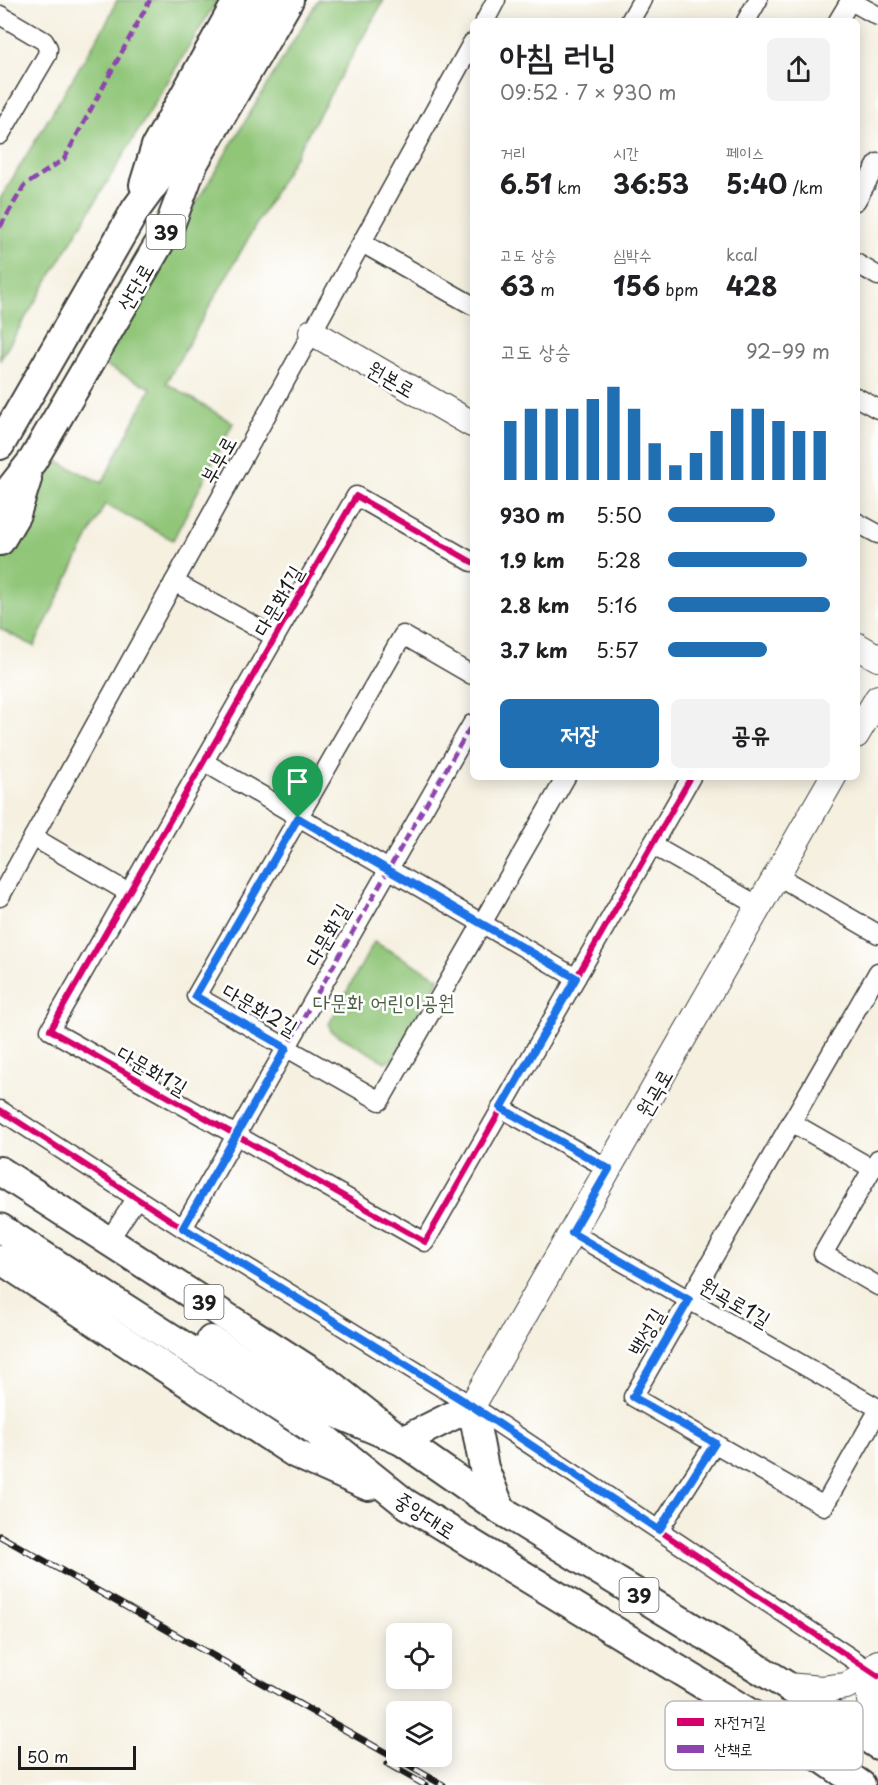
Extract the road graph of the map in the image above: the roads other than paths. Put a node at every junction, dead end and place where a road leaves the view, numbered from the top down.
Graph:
1 (238, 0) edge
2 (264, 0) edge
3 (289, 0) edge
4 (310, 0) edge
5 (496, 0) edge
6 (642, 0) edge
7 (758, 0) edge
8 (849, 0) edge
9 (0, 15) edge
10 (878, 16) edge
11 (487, 18) edge
12 (632, 18) edge
13 (748, 18) edge
14 (840, 18) edge
15 (470, 47) edge
16 (0, 135) edge
17 (878, 163) edge
18 (860, 194) edge
19 (136, 208) junction
20 (170, 225) junction
21 (362, 243) junction
22 (860, 265) edge
23 (878, 276) edge
24 (470, 300) edge
25 (312, 332) junction
26 (860, 399) edge
27 (878, 409) edge
28 (470, 423) edge
29 (1, 442) edge
30 (33, 460) junction
31 (0, 502) edge
32 (860, 524) edge
33 (878, 534) edge
34 (0, 541) edge
35 (470, 561) edge
36 (174, 582) junction
37 (275, 637) junction
38 (860, 647) edge
39 (878, 658) edge
40 (470, 674) edge
41 (878, 698) edge
42 (470, 728) edge
43 (860, 728) edge
44 (204, 762) junction
45 (564, 780) edge
46 (689, 780) edge
47 (831, 780) edge
48 (298, 818) junction
49 (33, 837) junction
50 (652, 845) junction
51 (389, 870) junction
52 (776, 875) junction
53 (129, 893) junction
54 (0, 897) edge
55 (759, 906) junction
56 (482, 924) junction
57 (878, 934) edge
58 (878, 972) edge
59 (576, 978) junction
60 (286, 1048) junction
61 (501, 1108) junction
62 (0, 1110) edge
63 (791, 1122) junction
64 (236, 1135) junction
65 (875, 1164) edge
66 (609, 1169) junction
67 (0, 1171) edge
68 (136, 1199) junction
69 (0, 1207) edge
70 (0, 1228) edge
71 (183, 1228) junction
72 (572, 1233) junction
73 (109, 1240) dead end
74 (0, 1259) edge
75 (878, 1286) edge
76 (689, 1300) junction
77 (472, 1406) junction
78 (878, 1409) edge
79 (402, 1441) junction
80 (715, 1443) junction
81 (405, 1503) junction
82 (501, 1510) junction
83 (659, 1530) junction
84 (876, 1670) edge
85 (787, 1686) junction
86 (730, 1701) edge
87 (810, 1701) edge
88 (878, 1727) edge
89 (863, 1735) edge
90 (878, 1745) edge
91 (839, 1770) edge
92 (861, 1785) edge

1 - 19 main road
2 - 19 main road, 39
3 - 20 main road, 산단로 / 39
4 - 20 main road
5 - 11 street
6 - 12 street
7 - 13 street
8 - 10 street
8 - 14 street
9 - 16 street
15 - 21 street, 부부로
17 - 18 street
19 - 29 main road, 39
20 - 30 main road, 산단로 / 39
21 - 24 street
21 - 25 street, 부부로
22 - 23 street
25 - 28 street, 원본로
25 - 36 street, 부부로
26 - 27 street
30 - 31 main road, 산단로
30 - 34 main road, 39
32 - 33 street
35 - 37 street, 다문화1길
36 - 37 street
36 - 49 street, 부부로
37 - 44 street, 다문화1길
38 - 39 street
40 - 48 street, 다문화2길
41 - 43 street
42 - 51 street, 다문화길
44 - 48 street
44 - 53 street, 다문화1길
45 - 56 street, 다문화2길
46 - 50 street, 다문화1길
47 - 52 street, 원곡로
48 - 51 street
48 - 60 street, 다문화2길
49 - 53 street
49 - 54 street, 부부로
50 - 55 street
50 - 59 street, 다문화1길
51 - 56 street
51 - 60 street, 다문화길
52 - 55 street, 원곡로
52 - 57 street
53 - 64 street, 다문화1길
55 - 66 street, 원곡로
56 - 59 street
56 - 60 street, 다문화2길
58 - 63 street, 백성길
59 - 61 street, 다문화1길
60 - 64 street, 다문화길
61 - 64 street, 다문화1길
61 - 66 street
62 - 68 street
63 - 65 street
63 - 76 street, 백성길
64 - 71 street, 다문화길
65 - 75 street
66 - 72 street, 원곡로
67 - 79 main road, 39
68 - 71 street
68 - 73 street
69 - 79 main road
70 - 81 main road, 중앙대로
71 - 77 street
72 - 76 street, 원곡로1길
72 - 77 street, 원곡로
74 - 81 main road, 39
76 - 78 street, 원곡로1길
76 - 80 street, 백성길
77 - 79 main road
77 - 82 main road
77 - 83 street
78 - 80 street, 백성길
79 - 82 main road, 39
80 - 83 street
81 - 86 main road, 중앙대로 / 39
82 - 85 main road, 39
83 - 84 street
84 - 85 street
84 - 88 street
85 - 87 main road, 39
89 - 90 main road, 39
91 - 92 main road, 중앙대로 / 39

